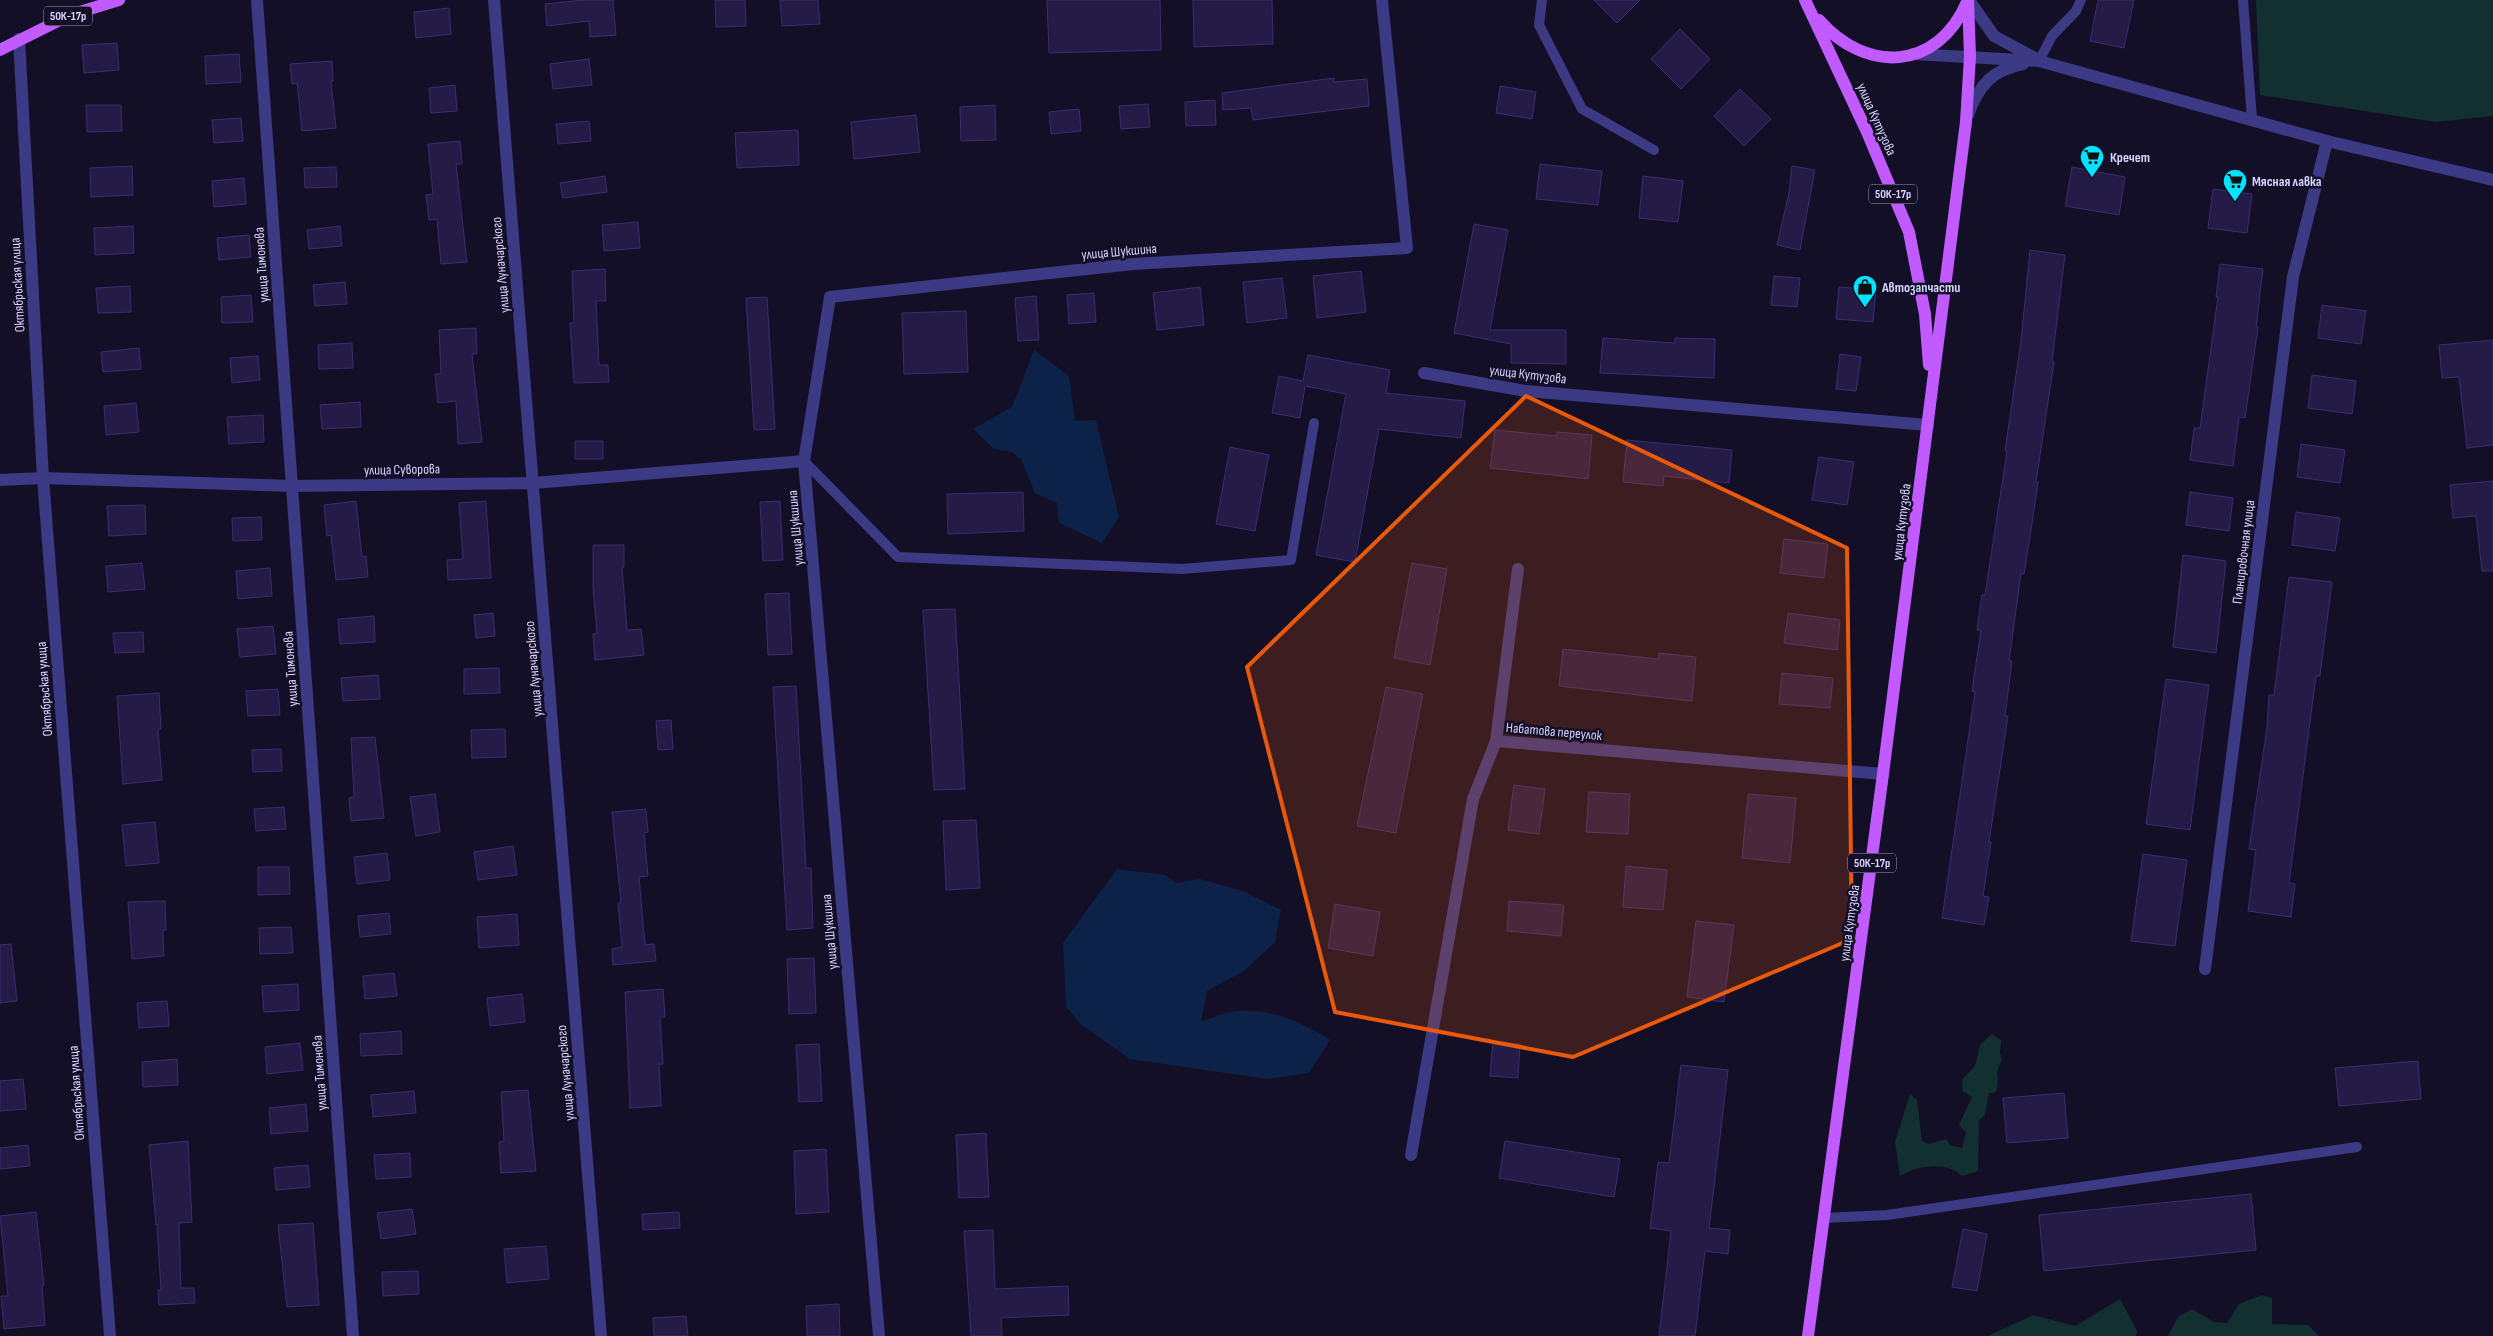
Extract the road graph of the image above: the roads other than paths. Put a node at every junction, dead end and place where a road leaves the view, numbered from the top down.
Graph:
1 (119, 0) edge
2 (258, 0) edge
3 (494, 0) edge
4 (1382, 0) edge
5 (1542, 0) edge
6 (1968, 0) edge
7 (2081, 0) edge
8 (2243, 0) edge
9 (1808, 4) edge
10 (19, 39) junction
11 (0, 50) edge
12 (1914, 54) junction
13 (1970, 56) junction
14 (2040, 61) junction
15 (2252, 119) junction
16 (1966, 122) junction
17 (2327, 141) junction
18 (1654, 150) dead end
19 (2493, 180) edge
20 (1424, 373) dead end
21 (1932, 390) junction
22 (1314, 423) dead end
23 (1928, 425) junction
24 (804, 461) junction
25 (43, 478) junction
26 (0, 480) edge
27 (533, 483) junction
28 (292, 486) junction
29 (1518, 569) dead end
30 (1496, 741) junction
31 (1883, 774) junction
32 (2206, 969) dead end
33 (2357, 1147) dead end
34 (1412, 1156) dead end
35 (1824, 1218) junction
36 (110, 1336) edge
37 (353, 1336) edge
38 (600, 1336) edge
39 (879, 1336) edge
40 (1808, 1336) edge

1 - 10 main road, 50К-17р
2 - 28 street, улица Тимонова
3 - 27 street, улица Луначарского
4 - 24 street, улица Шукшина
5 - 18 lane
6 - 12 main road, 50К-17р
6 - 13 main road, улица Кутузова / 50К-17р
6 - 14 street
7 - 14 lane
8 - 15 lane
9 - 12 main road, 50К-17р
9 - 21 main road, улица Кутузова / 50К-17р
10 - 11 main road, 50К-17р
10 - 25 street, Октябрьская улица
12 - 13 street
13 - 14 street
13 - 16 main road, улица Кутузова / 50К-17р
14 - 15 street
14 - 16 street
15 - 17 street
16 - 21 main road, улица Кутузова / 50К-17р
17 - 19 street
17 - 32 street, Планировочная улица
20 - 23 street, улица Кутузова
21 - 23 main road, улица Кутузова / 50К-17р
22 - 24 lane
23 - 31 main road, улица Кутузова / 50К-17р
24 - 27 street, улица Суворова
24 - 39 street, улица Шукшина
25 - 26 street, улица Суворова
25 - 28 street, улица Суворова
25 - 36 street, Октябрьская улица
27 - 28 street, улица Суворова
27 - 38 street, улица Луначарского
28 - 37 street, улица Тимонова
29 - 30 street
30 - 31 street, Набатова переулок
30 - 34 street, Набатова переулок
31 - 35 main road, улица Кутузова / 50К-17р
33 - 35 lane
35 - 40 main road, улица Кутузова / 50К-17р

